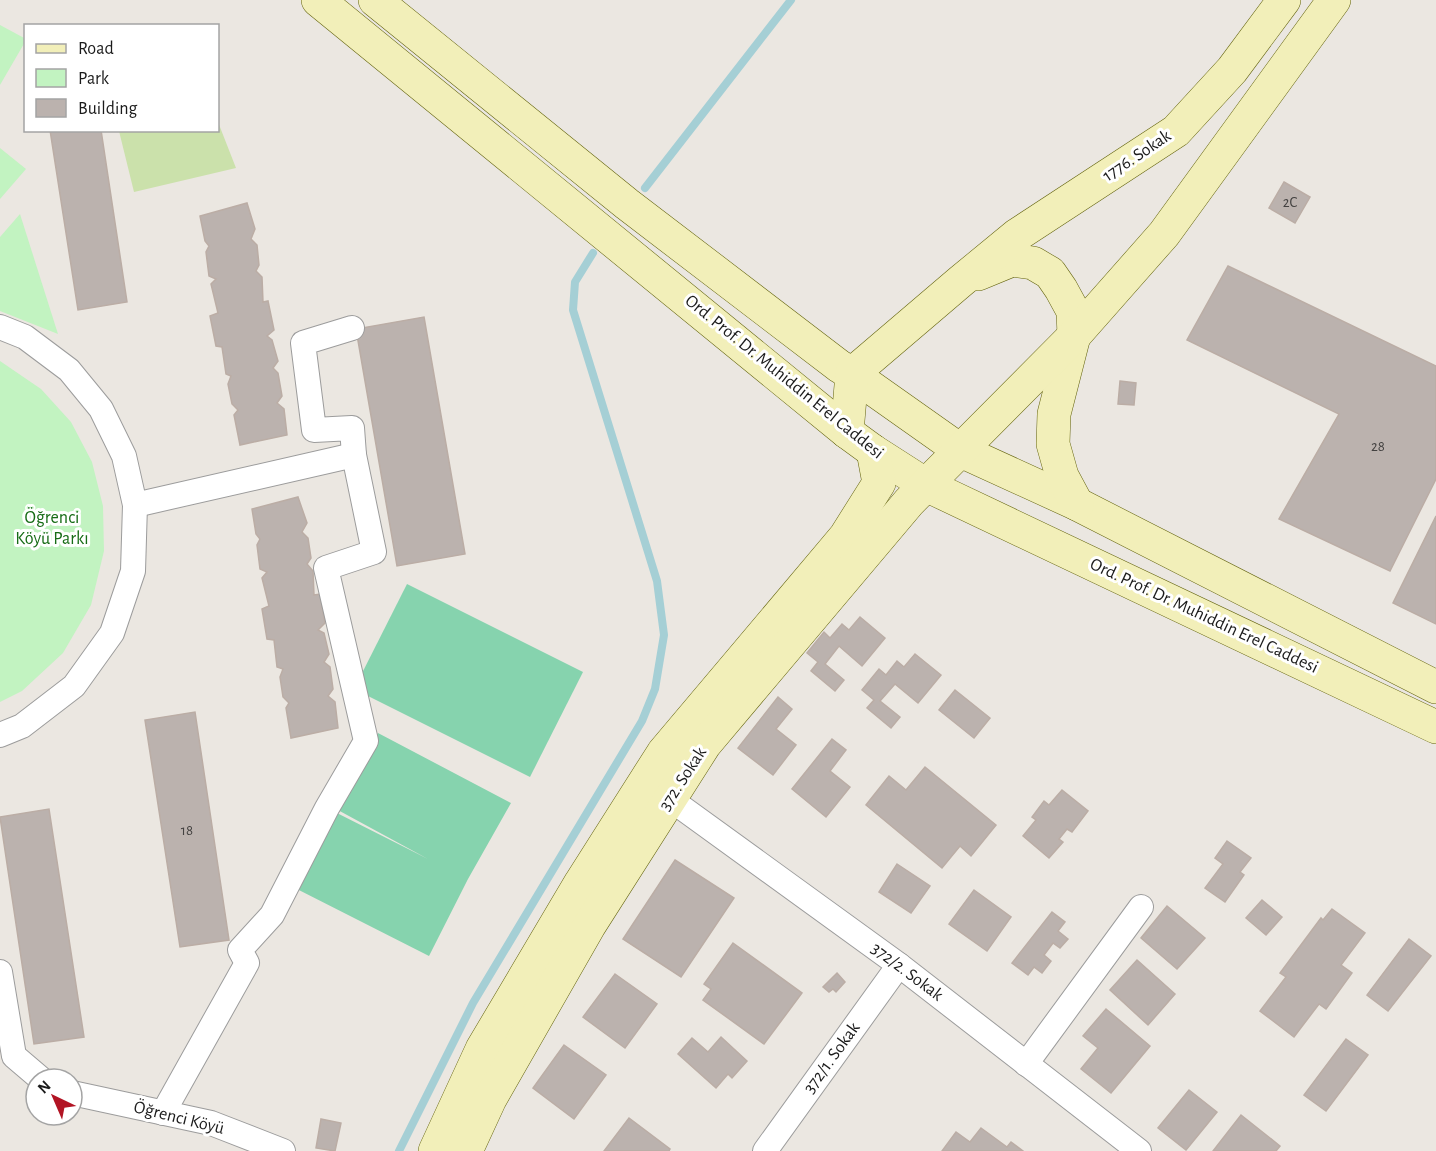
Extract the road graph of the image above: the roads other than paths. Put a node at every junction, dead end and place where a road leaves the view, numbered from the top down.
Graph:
1 (318, 0) edge
2 (375, 0) edge
3 (1284, 0) edge
4 (1334, 0) edge
5 (961, 280) junction
6 (0, 327) edge
7 (352, 328) dead end
8 (1074, 336) junction
9 (852, 374) junction
10 (847, 432) junction
11 (873, 451) junction
12 (961, 451) junction
13 (354, 455) junction
14 (879, 483) junction
15 (917, 493) junction
16 (1077, 504) junction
17 (135, 505) junction
18 (1436, 687) edge
19 (1436, 727) edge
20 (0, 735) edge
21 (670, 799) junction
22 (1141, 907) dead end
23 (899, 965) junction
24 (0, 972) edge
25 (1026, 1064) junction
26 (27, 1067) edge
27 (84, 1096) edge
28 (163, 1113) junction
29 (283, 1151) edge
30 (435, 1151) edge
31 (466, 1151) edge
32 (765, 1151) edge
33 (1139, 1151) edge

1 - 10 main road, Ord. Prof. Dr. Muhiddin Erel Caddesi
2 - 9 main road, Ord. Prof. Dr. Muhiddin Erel Caddesi
3 - 5 main road, 1776. Sokak
4 - 8 main road, 1776. Sokak
5 - 8 main road, 1776. Sokak
5 - 9 main road, 1776. Sokak
6 - 17 street
7 - 13 street
8 - 12 main road, 1776. Sokak
8 - 16 main road, 1776. Sokak
9 - 10 main road
9 - 12 main road, Ord. Prof. Dr. Muhiddin Erel Caddesi
10 - 11 main road, Ord. Prof. Dr. Muhiddin Erel Caddesi
11 - 14 main road
11 - 15 main road, Ord. Prof. Dr. Muhiddin Erel Caddesi
12 - 15 main road, 372. Sokak
12 - 16 main road, Ord. Prof. Dr. Muhiddin Erel Caddesi
13 - 17 street
13 - 28 street
14 - 15 street
14 - 30 main road, 372. Sokak
15 - 19 main road, Ord. Prof. Dr. Muhiddin Erel Caddesi
15 - 21 main road, 372. Sokak
16 - 18 main road, Ord. Prof. Dr. Muhiddin Erel Caddesi
17 - 20 street
21 - 23 street, 372/2. Sokak
21 - 31 main road, 372. Sokak
22 - 25 street
23 - 25 street, 372/2. Sokak
23 - 32 street, 372/1. Sokak
24 - 26 street
25 - 33 street, 372/2. Sokak
27 - 28 street, Öğrenci Köyü
28 - 29 street, Öğrenci Köyü

